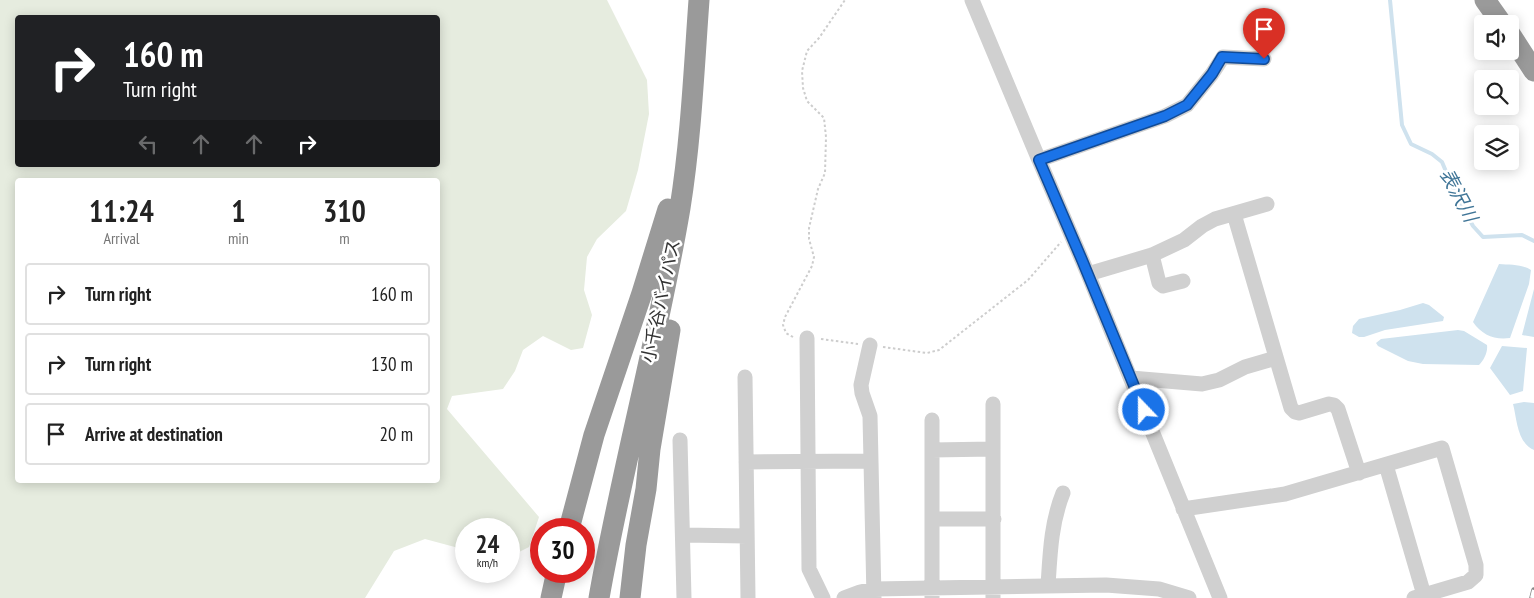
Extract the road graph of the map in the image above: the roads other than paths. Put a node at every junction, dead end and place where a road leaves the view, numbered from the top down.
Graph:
1 (699, 0) edge
2 (972, 0) edge
3 (1490, 2) edge
4 (1497, 15) edge
5 (1519, 48) edge
6 (1264, 59) dead end
7 (1534, 70) edge
8 (1039, 160) junction
9 (684, 181) junction
10 (1267, 204) dead end
11 (680, 208) junction
12 (1234, 214) junction
13 (1152, 255) junction
14 (1088, 274) junction
15 (1183, 281) dead end
16 (807, 338) road end
17 (870, 345) road end
18 (1276, 358) junction
19 (745, 377) dead end
20 (1131, 378) junction
21 (993, 404) dead end
22 (932, 420) dead end
23 (680, 440) dead end
24 (993, 449) junction
25 (932, 450) junction
26 (808, 461) junction
27 (871, 461) junction
28 (746, 462) junction
29 (1386, 465) junction
30 (1359, 473) junction
31 (1063, 493) dead end
32 (1183, 509) junction
33 (572, 518) edge
34 (994, 518) junction
35 (932, 519) junction
36 (683, 536) junction
37 (748, 536) junction
38 (555, 583) edge
39 (1052, 590) edge
40 (1105, 591) edge
41 (994, 592) edge
42 (932, 593) edge
43 (874, 594) edge
44 (1159, 594) edge
45 (1419, 596) edge
46 (552, 598) edge
47 (599, 598) edge
48 (630, 598) edge
49 (684, 598) edge
50 (748, 598) edge
51 (823, 598) edge
52 (844, 598) edge
53 (1189, 598) edge
54 (1220, 598) edge

1 - 9 highway, 小千谷バイパス
2 - 8 street
3 - 4 highway
5 - 7 highway
6 - 8 street
8 - 14 street
9 - 11 highway, 小千谷バイパス
9 - 33 highway
10 - 12 street
11 - 47 highway, 小千谷バイパス
11 - 48 highway
12 - 13 street
12 - 18 street
13 - 14 street
13 - 15 street
14 - 20 street
16 - 26 street
17 - 27 street
18 - 20 street
18 - 30 street
19 - 28 street
20 - 32 street
21 - 24 street
22 - 25 street
23 - 36 street
24 - 25 street
24 - 34 street
25 - 35 street
26 - 27 street
26 - 28 street
26 - 51 street
27 - 43 street
28 - 37 street
29 - 30 street
29 - 45 street
29 - 45 street
30 - 32 street
31 - 39 street
32 - 54 street
34 - 35 street
34 - 41 street
35 - 42 street
36 - 37 street
36 - 49 street
37 - 50 street
38 - 46 highway
39 - 40 street
39 - 41 street
40 - 44 street
41 - 42 street
42 - 43 street
43 - 52 street
44 - 53 street

